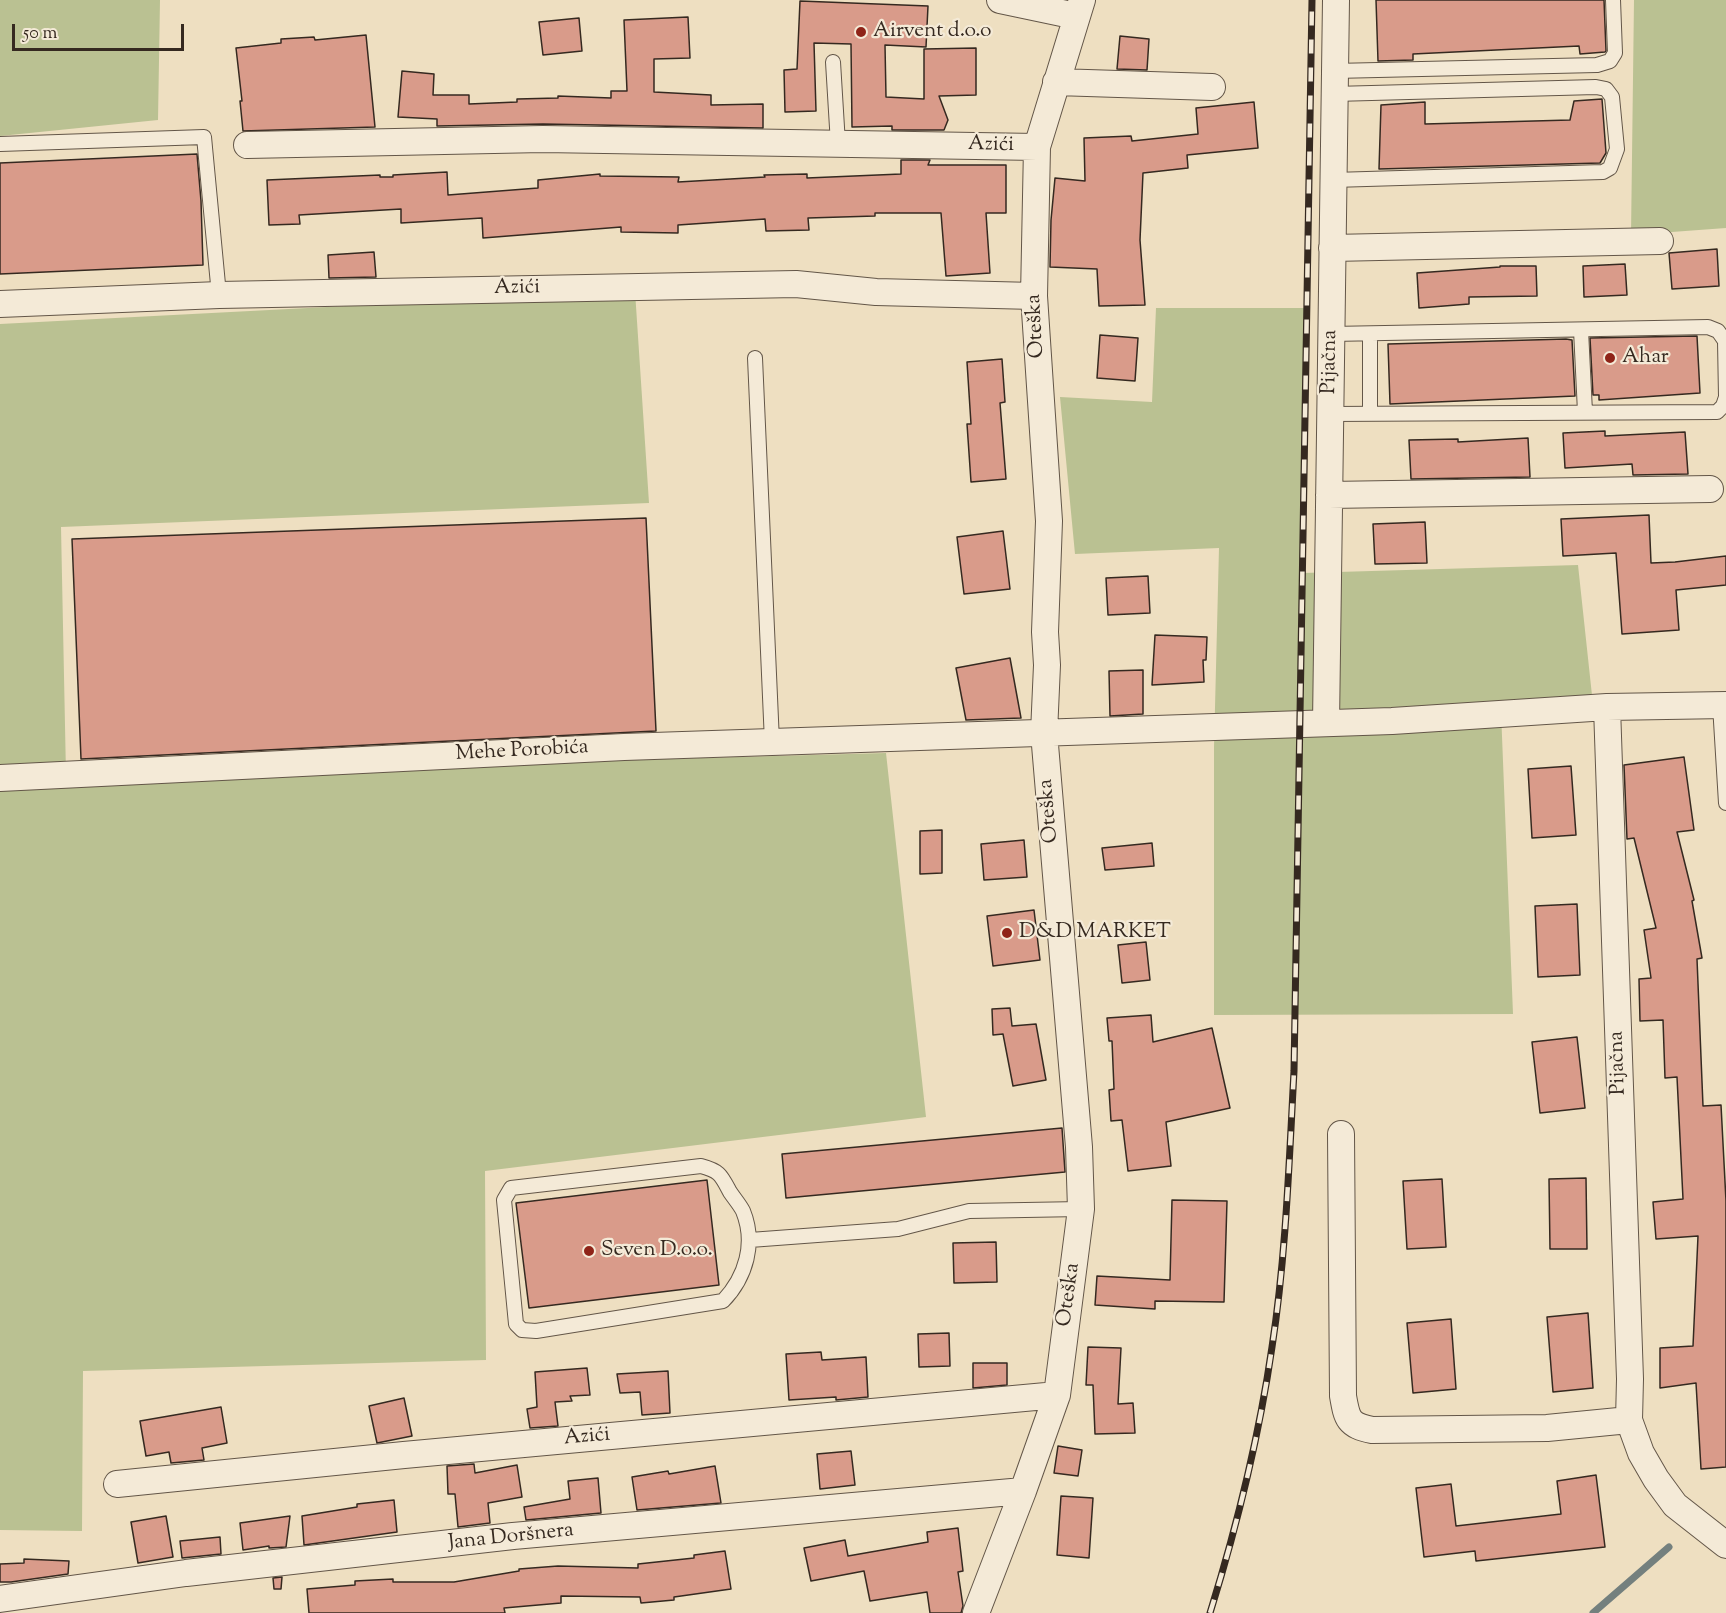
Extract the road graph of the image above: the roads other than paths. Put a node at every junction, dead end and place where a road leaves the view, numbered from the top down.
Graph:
1 (1000, 0) edge
2 (1336, 0) edge
3 (1613, 0) edge
4 (1079, 8) edge
5 (833, 62) dead end
6 (1056, 82) junction
7 (1334, 82) junction
8 (1212, 87) dead end
9 (0, 144) edge
10 (838, 144) junction
11 (247, 145) dead end
12 (1036, 147) junction
13 (1333, 180) junction
14 (1660, 241) dead end
15 (1332, 248) junction
16 (219, 295) junction
17 (1034, 296) junction
18 (0, 304) edge
19 (1581, 330) junction
20 (1331, 334) junction
21 (1370, 334) junction
22 (755, 358) dead end
23 (1585, 412) junction
24 (1370, 413) junction
25 (1330, 414) junction
26 (1710, 489) dead end
27 (1329, 495) junction
28 (1723, 705) edge
29 (1606, 707) junction
30 (1326, 723) junction
31 (1044, 733) junction
32 (772, 742) junction
33 (0, 778) edge
34 (1726, 803) edge
35 (1341, 1134) dead end
36 (1081, 1209) junction
37 (750, 1240) junction
38 (1057, 1395) junction
39 (1629, 1420) junction
40 (117, 1484) dead end
41 (1023, 1491) junction
42 (1726, 1545) edge
43 (0, 1599) edge
44 (976, 1613) edge

1 - 4 street
2 - 7 street, Pijačna
3 - 7 lane
4 - 6 street, Oteška
5 - 10 lane
6 - 8 street
6 - 12 street, Oteška
7 - 13 street, Pijačna
7 - 13 lane
9 - 16 lane
10 - 11 street, Azići
10 - 12 street, Azići
12 - 17 street, Oteška
13 - 15 street, Pijačna
14 - 15 street
15 - 20 street, Pijačna
16 - 17 street, Azići
16 - 18 street, Azići
17 - 31 street, Oteška
19 - 21 lane
19 - 23 lane
19 - 23 lane
20 - 21 lane
20 - 25 street, Pijačna
21 - 24 lane
22 - 32 lane
23 - 24 lane
24 - 25 lane
25 - 27 street, Pijačna
26 - 27 street
27 - 30 street, Pijačna
28 - 29 street
28 - 34 lane
29 - 30 street
29 - 39 street, Pijačna
30 - 31 street
31 - 32 street, Mehe Porobića
31 - 36 street, Oteška
32 - 33 street, Mehe Porobića
35 - 39 street
36 - 37 lane
36 - 38 street, Oteška
37 - 37 lane
38 - 40 street, Azići
38 - 41 street, Oteška
39 - 42 street, Pijačna
41 - 43 street, Jana Doršnera
41 - 44 street, Oteška

